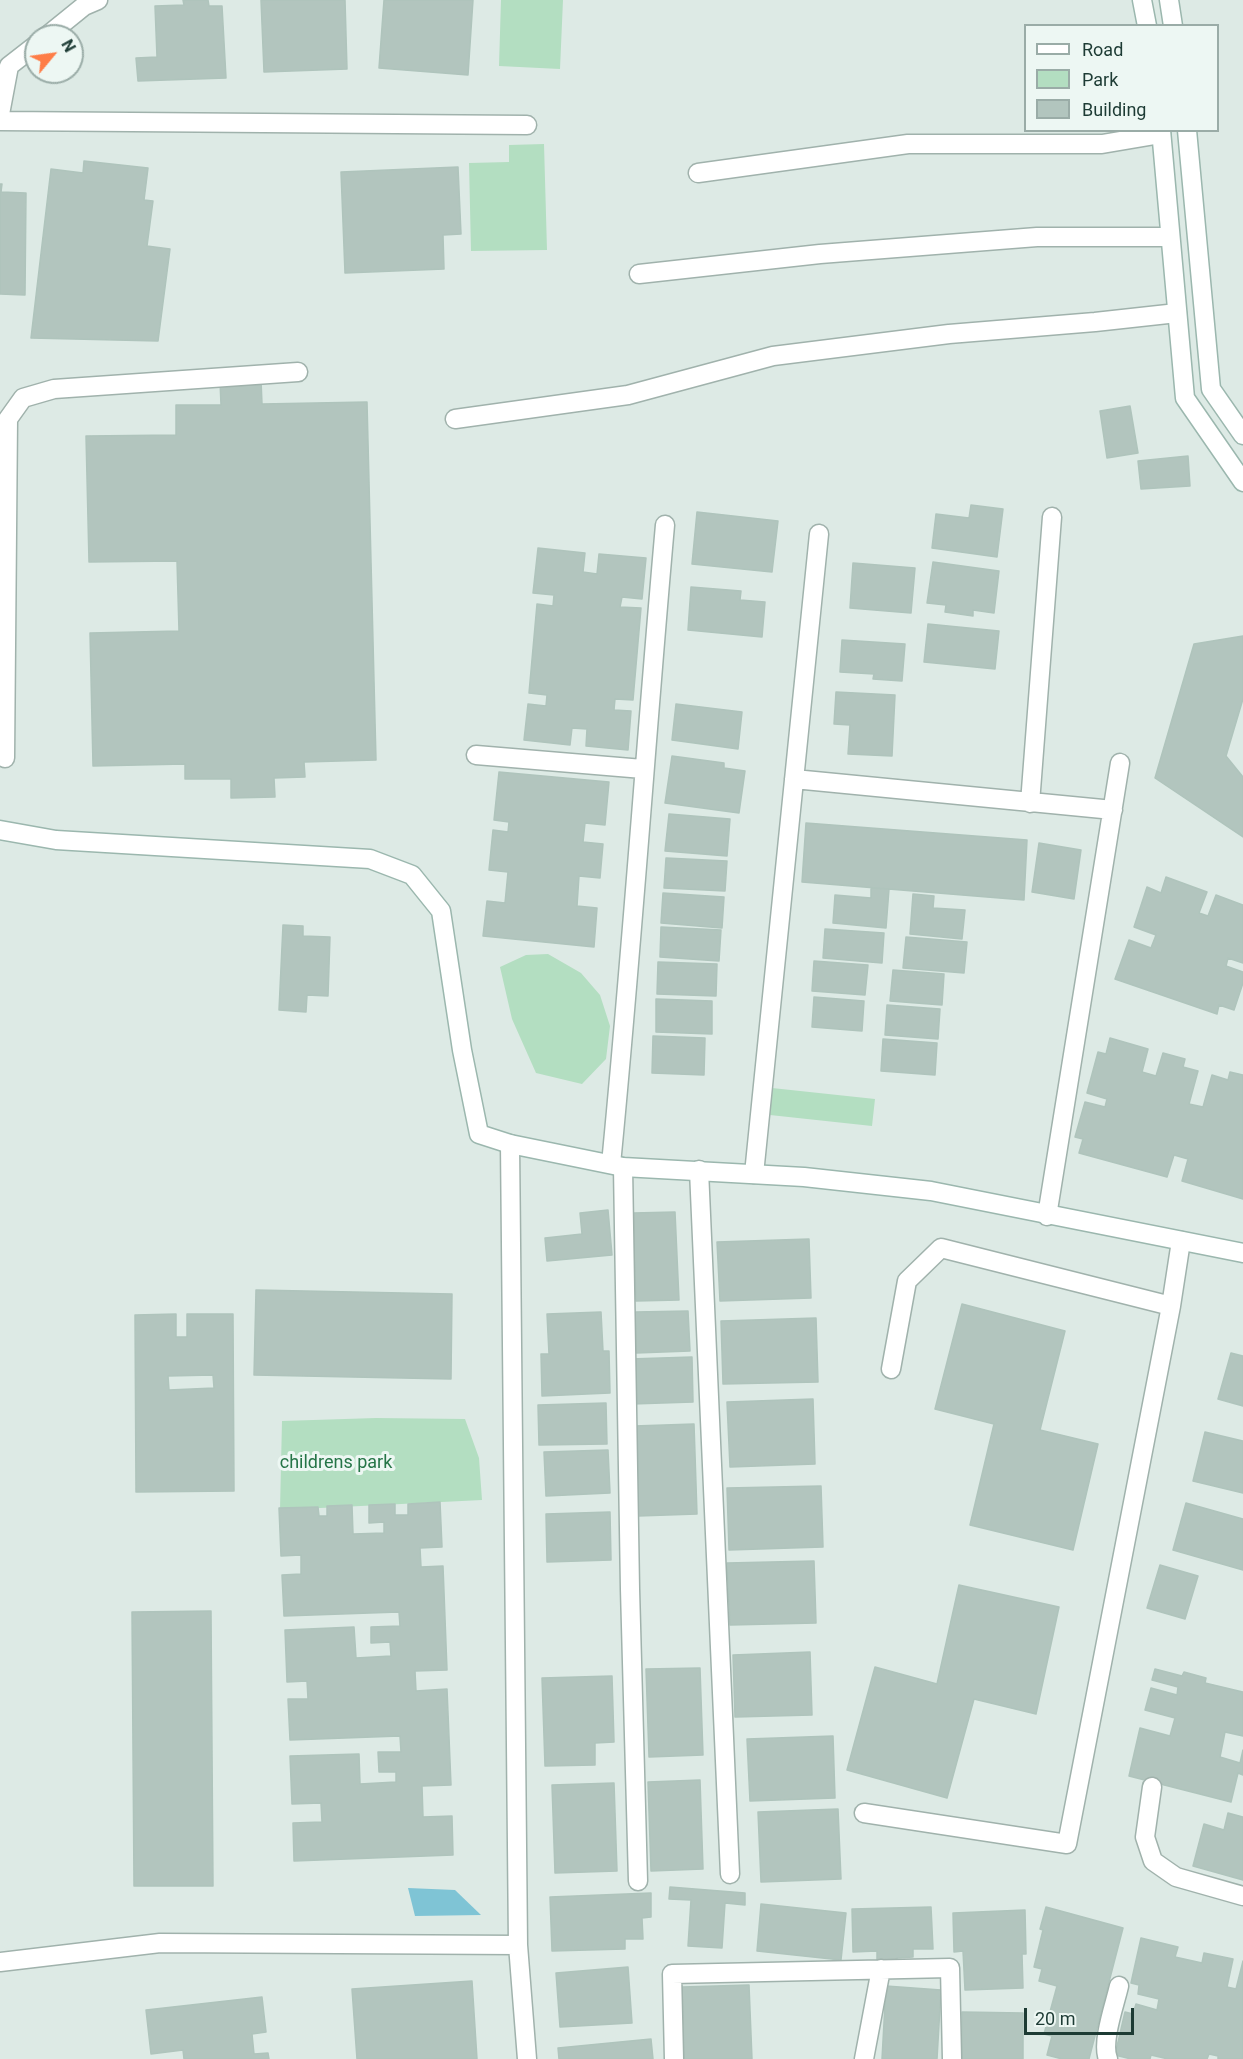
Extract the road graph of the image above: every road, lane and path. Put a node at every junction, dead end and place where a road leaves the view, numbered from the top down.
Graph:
1 (98, 0) edge
2 (1142, 0) edge
3 (1169, 0) edge
4 (62, 24) edge
5 (1147, 24) edge
6 (1173, 24) edge
7 (24, 54) edge
8 (0, 114) edge
9 (0, 121) edge
10 (527, 125) dead end
11 (1161, 132) edge
12 (1187, 132) edge
13 (698, 173) dead end
14 (1170, 237) junction
15 (639, 274) dead end
16 (1177, 313) junction
17 (298, 372) dead end
18 (455, 419) dead end
19 (1243, 435) edge
20 (1243, 482) edge
21 (1052, 517) dead end
22 (665, 525) dead end
23 (819, 534) dead end
24 (3, 579) edge
25 (476, 755) dead end
26 (5, 758) dead end
27 (1120, 763) dead end
28 (643, 769) junction
29 (794, 779) junction
30 (1030, 803) junction
31 (1113, 810) junction
32 (0, 830) edge
33 (510, 1144) junction
34 (617, 1165) junction
35 (699, 1170) junction
36 (754, 1174) junction
37 (1047, 1216) junction
38 (1181, 1241) junction
39 (1243, 1253) edge
40 (1171, 1306) junction
41 (891, 1369) dead end
42 (1152, 1787) dead end
43 (864, 1813) dead end
44 (730, 1874) dead end
45 (638, 1881) dead end
46 (1243, 1896) edge
47 (518, 1946) junction
48 (0, 1962) edge
49 (881, 1970) junction
50 (1119, 1986) dead end
51 (527, 2059) edge
52 (674, 2059) edge
53 (864, 2059) edge
54 (952, 2059) edge
55 (1108, 2059) edge

1 - 4 street
2 - 5 street
3 - 6 street
7 - 8 street
9 - 10 street
11 - 13 street
11 - 14 street
12 - 19 street
14 - 15 street
14 - 16 street
16 - 18 street
16 - 20 street
17 - 24 street
21 - 30 street
22 - 28 street
23 - 29 street
24 - 26 street
25 - 28 street
27 - 31 street
28 - 34 street
29 - 30 street
29 - 36 street
30 - 31 street
31 - 37 street
32 - 33 street
33 - 34 street
33 - 47 street
34 - 35 street
34 - 45 street
35 - 36 street
35 - 44 street
36 - 37 street
37 - 38 street
38 - 39 street
38 - 40 street
40 - 41 street
40 - 43 street
42 - 46 street
47 - 48 street
47 - 51 street
49 - 52 street
49 - 53 street
49 - 54 street
50 - 55 street

